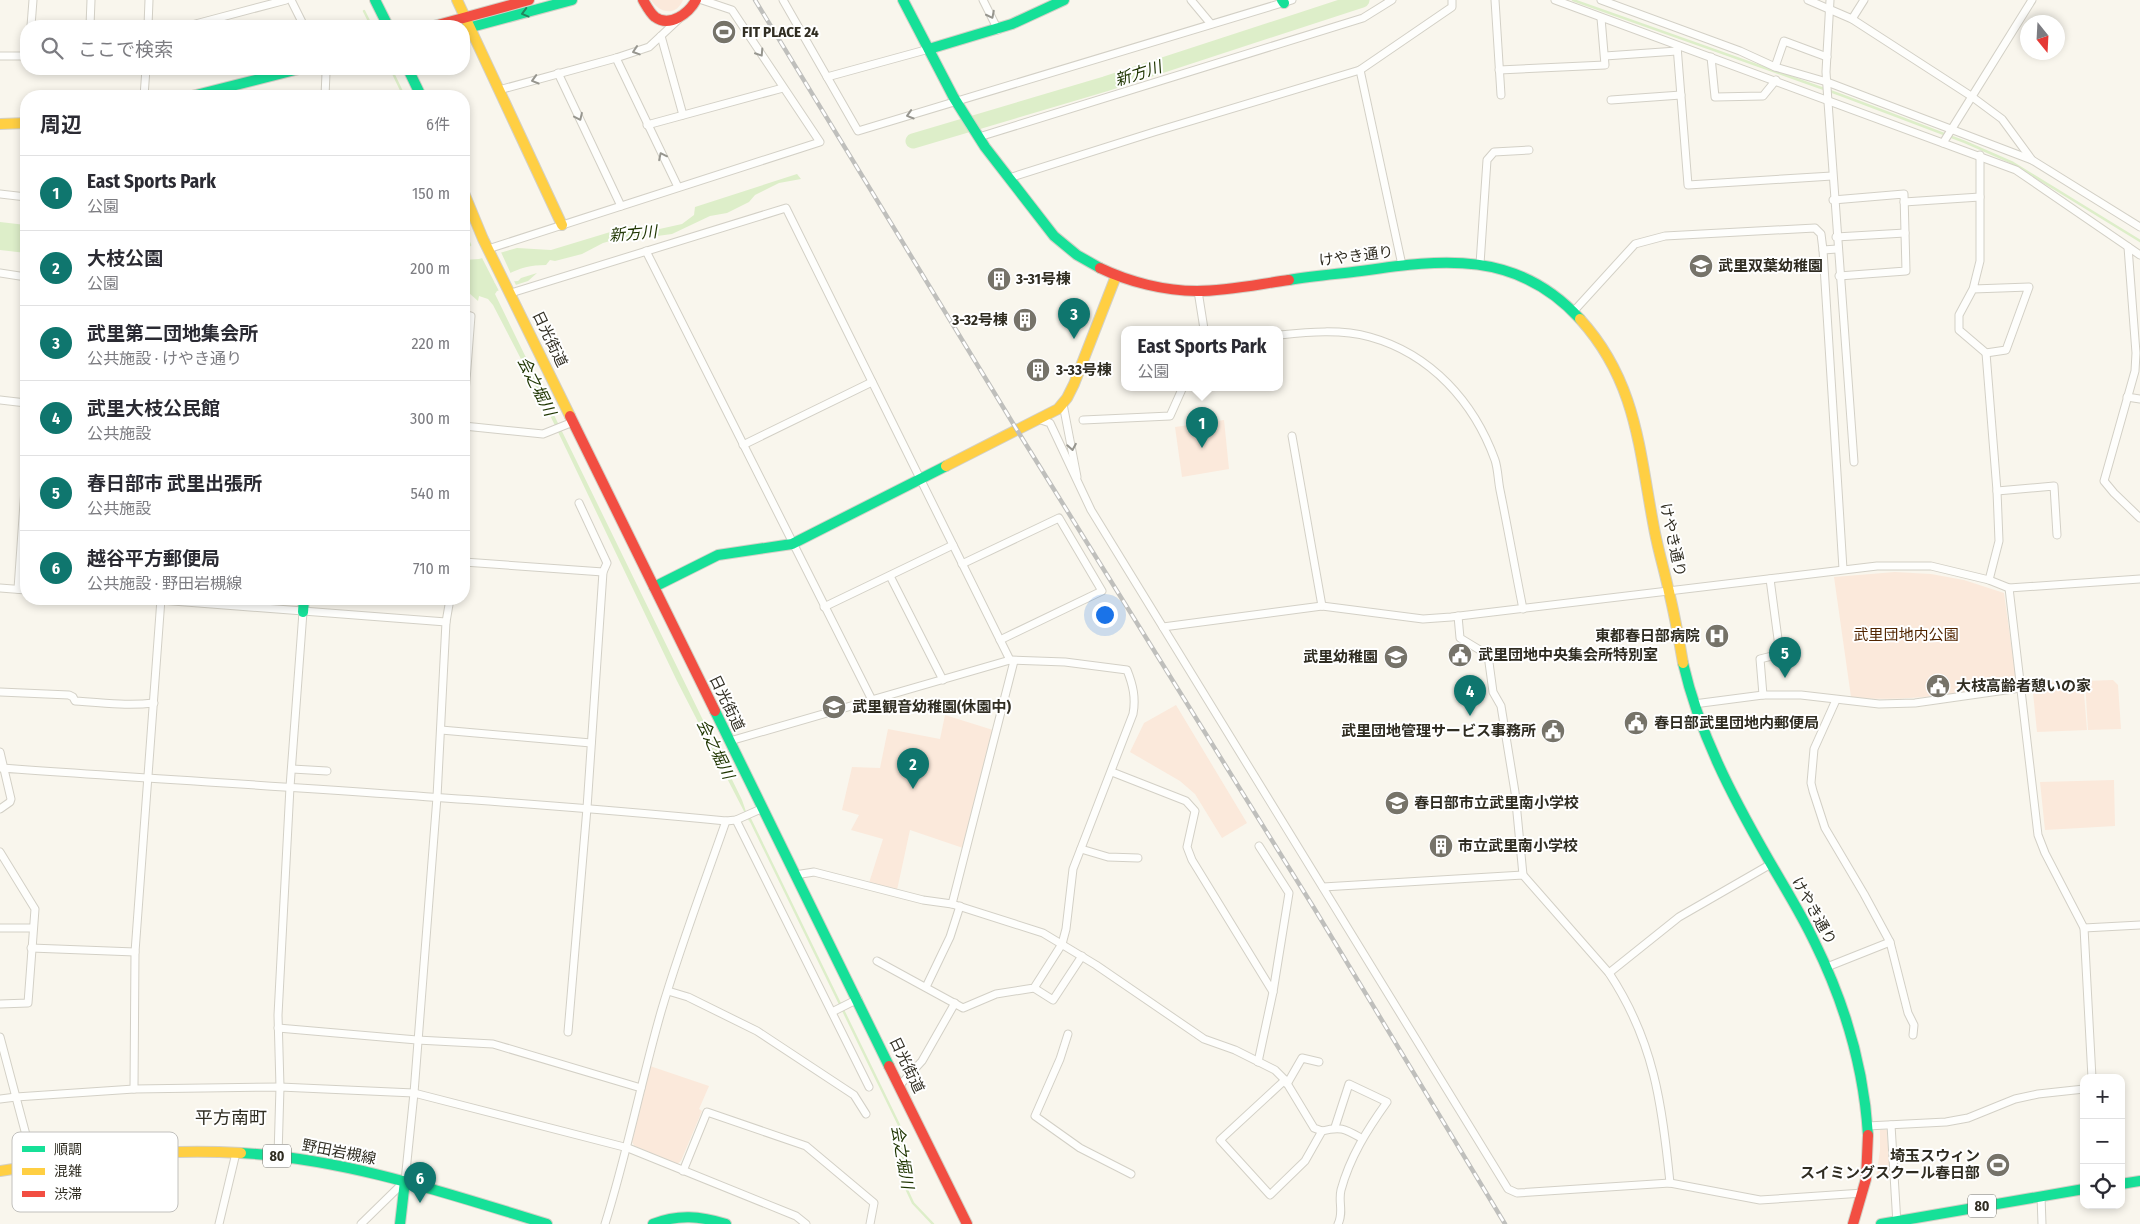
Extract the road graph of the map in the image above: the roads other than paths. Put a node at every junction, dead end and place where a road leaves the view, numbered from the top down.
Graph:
1 (33, 0) edge
2 (91, 0) edge
3 (149, 0) edge
4 (286, 0) edge
5 (291, 0) edge
6 (375, 0) edge
7 (457, 0) edge
8 (529, 0) edge
9 (572, 0) edge
10 (643, 0) edge
11 (696, 0) edge
12 (702, 0) edge
13 (783, 0) edge
14 (903, 0) edge
15 (983, 0) edge
16 (1064, 0) edge
17 (1191, 0) edge
18 (1392, 0) edge
19 (1452, 0) edge
20 (1495, 0) edge
21 (1555, 0) edge
22 (1601, 0) edge
23 (1808, 0) edge
24 (1864, 0) edge
25 (2032, 0) edge
26 (1286, 1) edge
27 (1830, 4) edge
28 (465, 17) junction
29 (681, 17) junction
30 (1601, 18) junction
31 (1852, 19) junction
32 (31, 20) edge
33 (90, 20) edge
34 (148, 20) edge
35 (211, 20) edge
36 (301, 20) edge
37 (385, 20) edge
38 (455, 20) edge
39 (466, 20) edge
40 (1211, 24) junction
41 (470, 27) edge
42 (998, 30) junction
43 (470, 34) edge
44 (662, 36) junction
45 (1677, 48) junction
46 (929, 49) junction
47 (0, 56) edge
48 (20, 56) edge
49 (1605, 56) junction
50 (1710, 57) junction
51 (1827, 57) junction
52 (616, 58) junction
53 (1775, 66) junction
54 (1360, 70) junction
55 (1499, 70) junction
56 (558, 73) junction
57 (146, 75) edge
58 (275, 75) edge
59 (326, 75) edge
60 (411, 75) edge
61 (827, 77) junction
62 (1776, 80) junction
63 (1827, 82) junction
64 (783, 88) junction
65 (144, 90) edge
66 (216, 90) edge
67 (325, 90) edge
68 (418, 90) edge
69 (499, 90) junction
70 (1501, 95) dead end
71 (1681, 95) junction
72 (1971, 96) junction
73 (956, 100) junction
74 (1611, 100) dead end
75 (1828, 102) junction
76 (683, 116) junction
77 (0, 124) edge
78 (20, 124) edge
79 (647, 125) junction
80 (1951, 129) junction
81 (976, 134) junction
82 (1943, 143) junction
83 (1529, 150) dead end
84 (1980, 155) junction
85 (2032, 160) junction
86 (1832, 176) junction
87 (1009, 178) junction
88 (678, 187) junction
89 (0, 194) edge
90 (20, 196) edge
91 (1980, 197) junction
92 (1833, 200) junction
93 (1904, 202) junction
94 (621, 206) junction
95 (470, 207) edge
96 (562, 225) junction
97 (2140, 227) edge
98 (1905, 233) junction
99 (1836, 237) junction
100 (2128, 247) junction
101 (1837, 249) junction
102 (489, 250) junction
103 (1822, 250) junction
104 (646, 251) junction
105 (2140, 255) edge
106 (1480, 264) junction
107 (1402, 265) junction
108 (0, 273) edge
109 (20, 276) edge
110 (1116, 276) junction
111 (1839, 276) junction
112 (1973, 289) junction
113 (510, 291) junction
114 (1198, 291) junction
115 (1573, 312) junction
116 (1204, 326) edge
117 (1283, 335) edge
118 (1986, 352) junction
119 (872, 382) junction
120 (1181, 391) edge
121 (2127, 397) junction
122 (2140, 399) edge
123 (0, 400) edge
124 (20, 402) edge
125 (1063, 404) junction
126 (1038, 419) junction
127 (1083, 420) dead end
128 (574, 422) junction
129 (470, 427) edge
130 (1292, 436) dead end
131 (743, 446) junction
132 (1854, 462) dead end
133 (920, 480) junction
134 (1080, 490) junction
135 (1998, 491) junction
136 (579, 503) dead end
137 (2140, 518) edge
138 (2057, 535) dead end
139 (792, 544) junction
140 (953, 545) junction
141 (20, 560) edge
142 (470, 562) edge
143 (962, 564) junction
144 (1843, 570) junction
145 (603, 572) junction
146 (890, 576) junction
147 (1770, 579) junction
148 (2140, 579) edge
149 (1989, 580) junction
150 (654, 587) junction
151 (0, 588) edge
152 (2009, 588) junction
153 (18, 589) joint
154 (1669, 591) junction
155 (161, 605) edge
156 (227, 605) edge
157 (304, 605) edge
158 (449, 605) edge
159 (1322, 606) junction
160 (824, 608) junction
161 (1523, 609) junction
162 (304, 612) junction
163 (1458, 616) junction
164 (446, 622) junction
165 (1163, 627) junction
166 (1000, 640) junction
167 (1012, 661) junction
168 (943, 680) junction
169 (2020, 688) junction
170 (0, 692) edge
171 (1763, 695) junction
172 (872, 700) junction
173 (1836, 700) junction
174 (154, 703) junction
175 (1694, 704) junction
176 (441, 730) junction
177 (730, 741) junction
178 (591, 743) junction
179 (0, 752) edge
180 (2, 768) edge
181 (292, 769) junction
182 (327, 771) dead end
183 (1112, 772) junction
184 (147, 778) junction
185 (290, 787) junction
186 (436, 797) junction
187 (587, 808) junction
188 (0, 809) edge
189 (758, 810) junction
190 (737, 820) junction
191 (726, 821) junction
192 (1259, 846) dead end
193 (1081, 849) junction
194 (0, 852) edge
195 (1138, 858) dead end
196 (1771, 864) junction
197 (796, 874) junction
198 (1523, 875) junction
199 (1323, 887) junction
200 (956, 905) junction
201 (2140, 926) edge
202 (0, 928) edge
203 (32, 928) junction
204 (2084, 928) junction
205 (1890, 942) junction
206 (1062, 944) junction
207 (31, 948) junction
208 (135, 952) junction
209 (1082, 956) junction
210 (877, 962) dead end
211 (1827, 968) junction
212 (1609, 973) junction
213 (926, 987) junction
214 (1034, 988) junction
215 (668, 991) junction
216 (1273, 992) junction
217 (853, 1002) junction
218 (955, 1003) junction
219 (0, 1004) edge
220 (834, 1011) junction
221 (278, 1028) junction
222 (568, 1032) dead end
223 (1068, 1034) dead end
224 (1913, 1035) dead end
225 (0, 1037) edge
226 (417, 1040) junction
227 (1258, 1062) junction
228 (1319, 1062) dead end
229 (2092, 1074) edge
230 (1286, 1082) junction
231 (900, 1085) junction
232 (280, 1087) junction
233 (869, 1087) dead end
234 (641, 1088) junction
235 (134, 1089) junction
236 (2080, 1089) edge
237 (414, 1093) junction
238 (16, 1096) junction
239 (0, 1099) edge
240 (866, 1114) dead end
241 (1891, 1125) junction
242 (1866, 1126) junction
243 (1335, 1128) junction
244 (25, 1132) edge
245 (1322, 1132) junction
246 (1361, 1138) junction
247 (628, 1148) junction
248 (178, 1151) edge
249 (236, 1153) junction
250 (278, 1156) junction
251 (684, 1170) junction
252 (1131, 1174) dead end
253 (405, 1181) junction
254 (2140, 1181) edge
255 (1670, 1183) junction
256 (2125, 1183) edge
257 (2080, 1191) edge
258 (1863, 1193) junction
259 (2041, 1196) junction
260 (693, 1216) junction
261 (1897, 1222) edge
262 (219, 1224) edge
263 (361, 1224) edge
264 (400, 1224) edge
265 (547, 1224) edge
266 (605, 1224) edge
267 (653, 1224) edge
268 (704, 1224) edge
269 (726, 1224) edge
270 (806, 1224) edge
271 (870, 1224) edge
272 (967, 1224) edge
273 (1338, 1224) edge
274 (1853, 1224) edge
275 (1881, 1224) edge
276 (2042, 1224) edge

1 - 32 street
2 - 33 street
3 - 34 street
4 - 35 street
5 - 36 street
6 - 37 main road
7 - 28 main road
8 - 28 main road
9 -> 41 main road
10 - 29 main road
11 - 29 main road
12 -> 64 street
13 - 61 street
14 - 46 main road, けやき通り
15 -> 42 street
16 - 42 main road
17 - 40 street
18 - 81 street
19 - 54 street
20 - 55 street
21 - 30 street
22 - 53 street
23 - 27 street
24 - 31 street
25 - 72 street
26 - 40 street
27 - 31 street
27 - 51 street
28 - 38 main road
28 - 39 main road
29 - 44 street
30 - 45 street
30 - 49 street
31 - 72 street
40 - 73 street
42 - 46 main road
43 - 69 main road
44 -> 52 street
44 - 76 street
45 - 49 street
45 - 50 street
45 - 71 street
46 - 61 street
46 - 73 main road, けやき通り
47 - 48 street
49 - 55 street
50 - 62 street
50 - 62 street
51 - 53 street
51 - 63 street
52 - 56 street
52 - 79 street
53 - 63 street
54 - 87 street
54 - 107 street
55 - 70 street
56 -> 69 street
56 -> 94 street
57 - 65 street
58 - 66 main road
59 - 67 street
60 - 68 main road
73 -> 61 street
62 - 75 street
63 - 75 street
63 - 80 street
64 - 76 street
64 - 88 street
69 - 96 main road
71 - 74 street
71 - 86 street
72 - 80 street
72 - 85 street
73 - 81 main road, けやき通り
75 - 82 street
75 - 86 street
76 - 79 street
77 - 78 main road
88 -> 79 street
80 - 82 street
80 - 85 street
81 - 87 main road, けやき通り
82 - 84 street
83 - 106 street
84 - 91 street
84 - 100 street
85 - 97 street
86 - 92 street
87 - 110 main road, けやき通り
88 - 94 street
89 - 90 street
91 - 93 street
91 - 112 street
92 - 93 street
92 - 99 street
93 - 98 street
94 - 96 street
95 - 102 main road, 日光街道
96 - 102 street
98 - 99 street
98 - 111 street
99 - 101 street
100 - 105 street
100 - 121 street
101 - 103 street
101 - 111 street
102 - 113 main road, 日光街道
103 - 115 street
103 - 144 street
104 - 113 street
104 - 119 street
104 - 131 street
106 - 107 main road, けやき通り
106 - 115 main road, けやき通り
107 - 114 main road, けやき通り
108 - 109 street
110 - 114 main road, けやき通り
110 - 125 main road
111 - 132 street
112 - 118 street
112 - 118 street
113 - 128 main road, 日光街道
114 - 116 street
115 - 154 main road, けやき通り
117 - 161 street
118 - 135 street
119 - 131 street
119 - 133 street
120 - 127 street
121 - 122 street
121 - 137 street
123 - 124 street
125 - 126 main road
125 -> 134 street
126 - 133 main road
126 - 134 street
128 - 129 street
128 - 150 main road, 日光街道
130 - 159 street
131 - 139 street
133 - 139 main road
133 - 140 street
134 - 165 street
135 - 138 street
135 - 149 street
136 - 145 street
139 - 150 main road
139 - 160 street
140 - 143 street
140 - 146 street
141 - 153 street
142 - 145 street
143 - 166 street
143 - 166 street
144 - 147 street
144 - 149 street
145 - 178 street
146 - 160 street
146 - 168 street
147 - 154 street
147 - 171 street
148 - 152 street
149 - 152 street
150 - 177 main road, 日光街道
151 - 153 street
152 - 169 street
154 - 161 street
154 - 175 main road, けやき通り
155 - 174 street
156 - 162 street
157 - 162 main road
158 - 164 street
159 - 163 street
159 - 165 street
160 - 172 street
161 - 163 street
162 - 164 street
162 - 181 street
163 - 198 street
164 - 176 street
165 - 199 street
166 - 167 street
167 - 168 street
167 - 183 street
167 - 200 street
168 - 172 street
169 - 173 street
169 - 204 street
170 - 174 street
171 - 173 street
171 - 175 street
172 - 177 street
173 - 205 street
174 - 184 street
175 - 196 main road, けやき通り
176 - 178 street
176 - 186 street
177 - 189 main road, 日光街道
178 - 187 street
179 - 180 street
180 - 184 street
180 - 188 street
181 - 182 street
181 - 185 street
183 - 193 street
183 - 216 street
184 - 185 street
184 - 208 street
185 - 186 street
185 - 221 street
186 - 187 street
186 - 226 street
187 - 191 street
187 - 222 street
189 - 190 street
189 - 197 main road, 日光街道
190 - 191 street
190 - 220 street
191 - 215 street
192 - 216 street
193 - 195 street
193 - 206 street
194 - 203 street
196 - 211 main road, けやき通り
196 - 212 street
197 - 200 street
197 - 217 main road, 日光街道
198 - 199 street
198 - 212 street
199 - 255 street
200 - 206 street
200 - 213 street
201 - 204 street
202 - 203 street
203 - 207 street
204 - 229 street
205 - 211 street
205 - 224 street
206 - 209 street
206 - 214 street
207 - 208 street
207 - 219 street
208 - 235 street
209 - 214 street
209 - 227 street
210 - 213 street
211 - 242 main road, けやき通り
212 - 255 street
213 - 218 street
214 - 218 street
215 - 234 street
215 - 240 street
216 - 227 street
217 - 220 street
217 - 231 main road, 日光街道
218 - 231 street
220 - 233 street
221 - 226 street
221 - 232 street
223 - 252 street
225 - 238 street
226 - 234 street
226 - 237 street
227 - 230 street
228 - 230 street
230 - 245 street
230 - 245 street
231 - 272 main road, 日光街道
232 - 235 street
232 - 237 street
232 - 250 street
234 - 247 street
235 - 238 street
236 - 241 street
237 - 247 street
237 - 253 street
238 - 239 street
238 - 244 street
241 - 242 street
241 - 261 street
242 - 258 main road, けやき通り
243 - 245 street
243 - 246 street
243 - 246 street
246 - 273 street
247 - 251 street
247 - 266 street
248 - 249 main road, 野田岩槻線 / 80
249 - 250 main road, 野田岩槻線 / 80
249 - 262 street
250 - 253 main road, 野田岩槻線 / 80
251 - 270 street
251 - 271 street
253 - 263 street
253 - 264 main road
253 - 265 main road, 野田岩槻線 / 80
254 - 256 main road
255 - 258 street
257 - 259 main road, 80
258 - 274 main road, けやき通り
259 - 261 main road, 80
259 - 276 street
260 - 267 main road
260 - 268 street
260 - 269 main road
261 - 275 main road, 80

